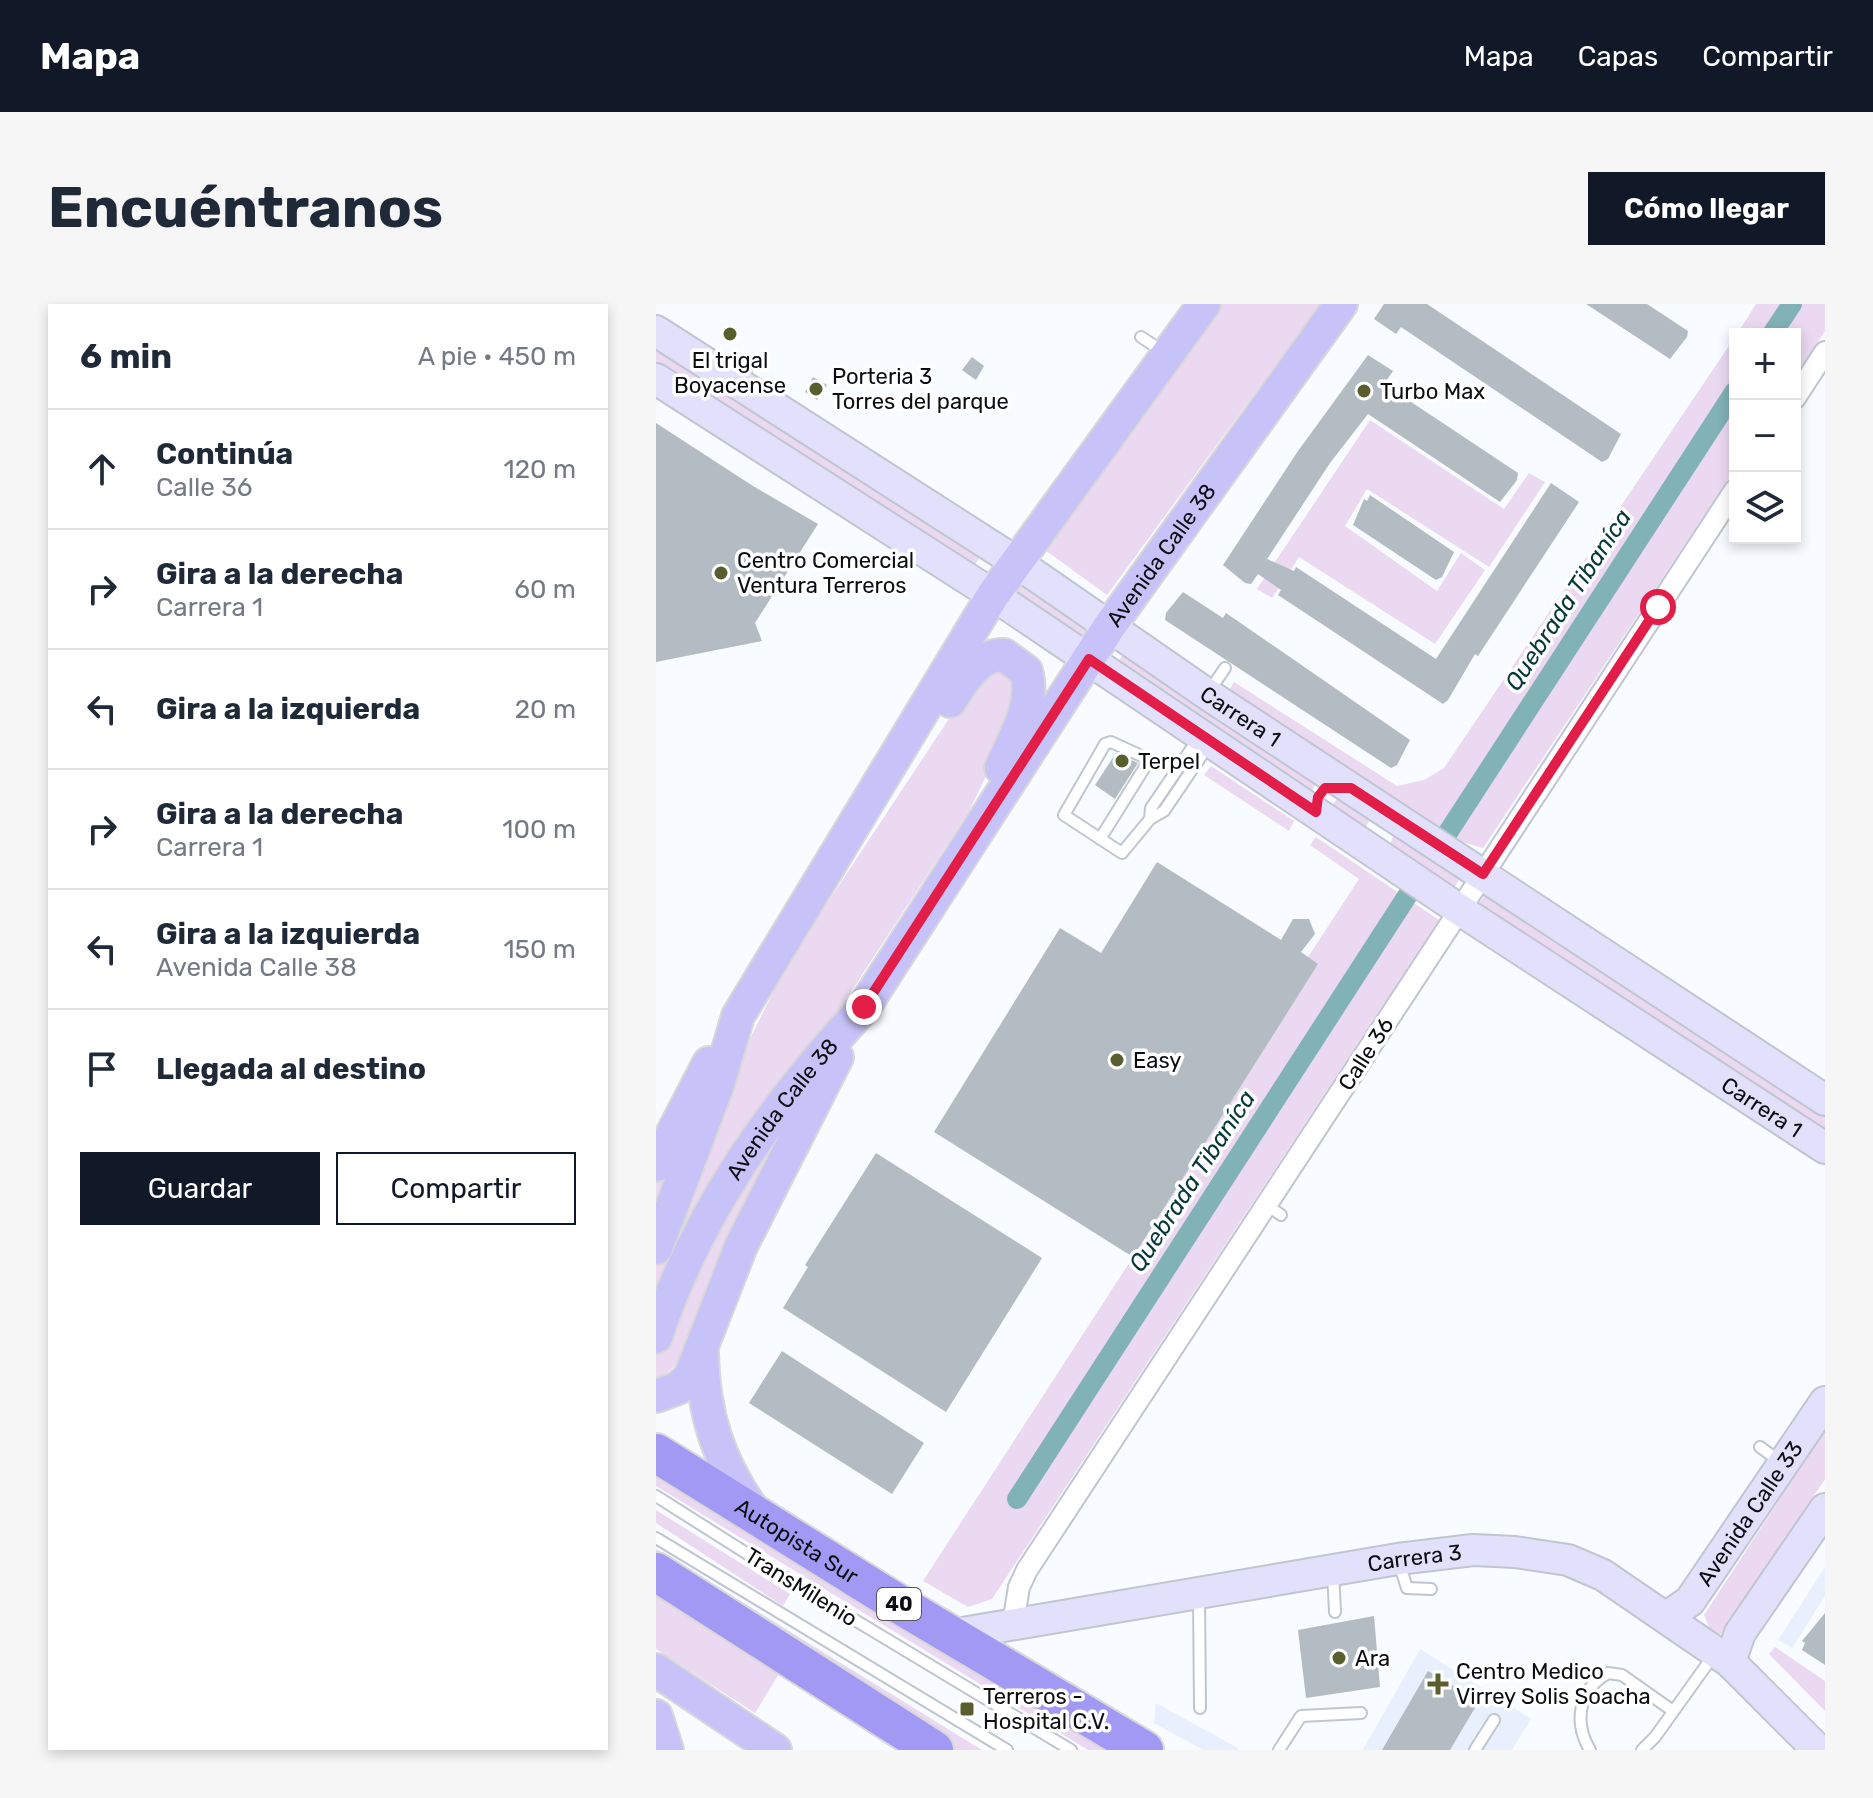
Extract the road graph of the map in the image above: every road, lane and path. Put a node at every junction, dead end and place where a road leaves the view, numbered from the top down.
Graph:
1 (1204, 304) edge
2 (1341, 304) edge
3 (656, 331) edge
4 (1141, 337) dead end
5 (1825, 352) edge
6 (1169, 355) junction
7 (1801, 389) edge
8 (668, 390) edge
9 (1729, 500) edge
10 (1016, 562) junction
11 (993, 595) junction
12 (1109, 627) junction
13 (1089, 659) junction
14 (1225, 668) dead end
15 (1207, 694) junction
16 (1206, 738) junction
17 (1363, 795) junction
18 (1316, 812) junction
19 (1354, 838) junction
20 (1100, 839) junction
21 (841, 843) junction
22 (967, 847) junction
23 (1483, 874) junction
24 (1460, 910) junction
25 (864, 1007) junction
26 (738, 1016) junction
27 (1825, 1100) edge
28 (1825, 1148) edge
29 (656, 1165) edge
30 (656, 1248) edge
31 (656, 1337) edge
32 (702, 1352) junction
33 (656, 1396) edge
34 (1825, 1402) edge
35 (656, 1453) edge
36 (656, 1496) edge
37 (1825, 1509) edge
38 (755, 1513) junction
39 (656, 1538) edge
40 (1398, 1559) junction
41 (1332, 1570) junction
42 (656, 1572) edge
43 (1431, 1589) dead end
44 (1198, 1593) junction
45 (1335, 1612) dead end
46 (1667, 1617) junction
47 (1013, 1624) junction
48 (951, 1635) junction
49 (1723, 1657) junction
50 (656, 1670) edge
51 (1200, 1708) dead end
52 (1673, 1711) junction
53 (1361, 1713) dead end
54 (656, 1716) edge
55 (1494, 1720) dead end
56 (667, 1750) edge
57 (775, 1750) edge
58 (934, 1750) edge
59 (1007, 1750) edge
60 (1071, 1750) edge
61 (1144, 1750) edge
62 (1279, 1750) edge
63 (1475, 1750) edge
64 (1590, 1750) edge
65 (1642, 1750) edge
66 (1818, 1750) edge

1 - 6 main road, Avenida Calle 38
2 - 12 main road, Avenida Calle 38
3 - 10 street, Carrera 1
4 - 6 lane
5 - 7 street
6 - 10 main road, Avenida Calle 38
8 - 11 street, Carrera 1
9 - 23 street, Calle 36
10 - 11 main road, Avenida Calle 38
10 - 12 street, Carrera 1
11 - 13 street, Carrera 1
11 - 21 main road, Avenida Calle 38
12 - 13 main road, Avenida Calle 38
12 - 15 street, Carrera 1
13 - 16 street, Carrera 1
13 - 22 main road, Avenida Calle 38
14 - 15 lane
15 - 17 street, Carrera 1
16 - 18 street, Carrera 1
16 - 20 lane
17 - 18 street
17 - 19 street
17 - 23 street, Carrera 1
18 - 19 street, Carrera 1
19 - 24 street, Carrera 1
20 - 20 lane
21 - 22 main road
21 - 26 main road, Avenida Calle 38
22 - 25 main road, Avenida Calle 38
23 - 24 street, Calle 36
23 - 27 street, Carrera 1
24 - 28 street, Carrera 1
24 - 47 street, Calle 36
25 - 31 main road, Avenida Calle 38
25 - 32 main road
26 - 29 main road
26 - 30 main road, Avenida Calle 38
32 - 33 main road
32 - 38 main road
34 - 46 street, Avenida Calle 33
35 - 38 highway, Autopista Sur / 40
36 - 60 lane, TransMilenio
37 - 49 street
38 - 48 highway, Autopista Sur / 40
39 - 59 lane, TransMilenio
40 - 41 street, Carrera 3
40 - 43 lane
40 - 46 street, Carrera 3
41 - 44 street, Carrera 3
41 - 45 lane
42 - 58 highway
44 - 47 street, Carrera 3
44 - 51 lane
46 - 49 street, Carrera 3
47 - 48 street, Carrera 3
48 - 61 highway, Autopista Sur / 40
49 - 52 lane
49 - 66 street, Carrera 3
50 - 57 main road
52 - 64 lane
52 - 65 lane
53 - 62 lane
54 - 56 main road
55 - 63 lane

